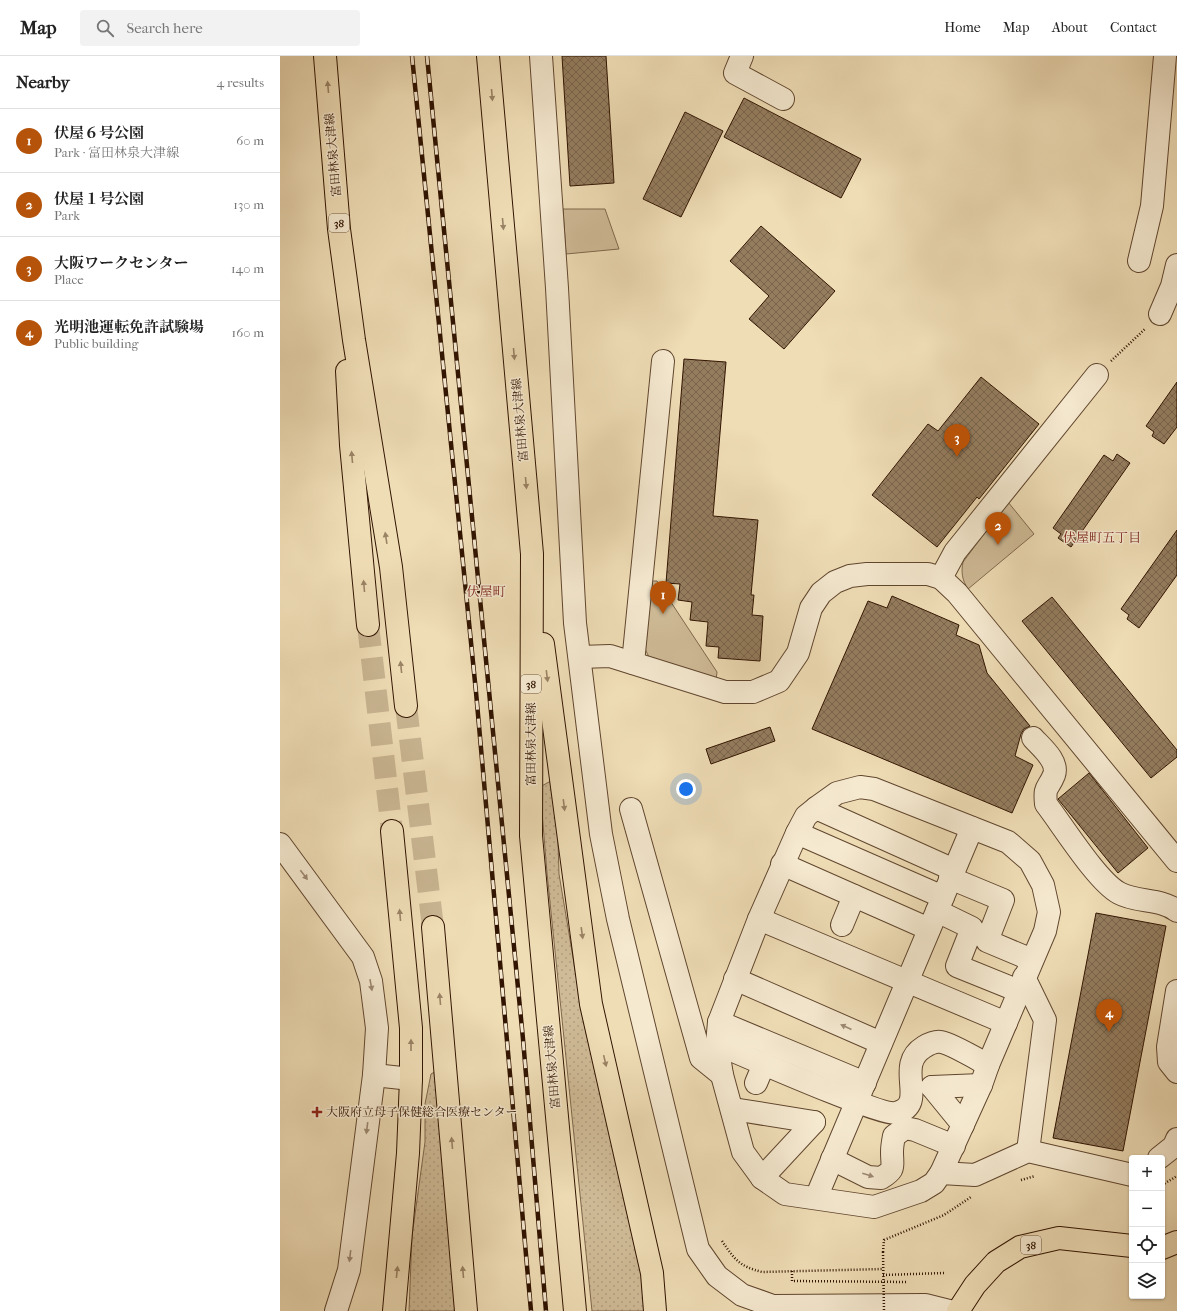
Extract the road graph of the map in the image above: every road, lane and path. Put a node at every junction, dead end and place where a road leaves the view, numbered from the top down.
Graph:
1 (325, 56) edge
2 (488, 56) edge
3 (541, 56) edge
4 (742, 56) edge
5 (1165, 56) edge
6 (783, 99) dead end
7 (339, 228) junction
8 (1139, 261) dead end
9 (1177, 265) edge
10 (1160, 314) joint
11 (663, 360) dead end
12 (1097, 375) joint
13 (532, 554) junction
14 (941, 578) junction
15 (368, 625) tunnel mouth
16 (580, 657) junction
17 (632, 663) junction
18 (406, 706) tunnel mouth
19 (1033, 738) dead end
20 (816, 808) junction
21 (631, 809) dead end
22 (972, 828) junction
23 (392, 831) tunnel mouth
24 (797, 833) junction
25 (280, 844) edge
26 (1177, 861) edge
27 (782, 864) junction
28 (854, 896) junction
29 (943, 897) junction
30 (1177, 912) edge
31 (759, 918) junction
32 (842, 925) dead end
33 (433, 927) tunnel mouth
34 (1025, 976) junction
35 (734, 979) junction
36 (907, 980) junction
37 (1177, 991) edge
38 (719, 1022) junction
39 (1006, 1023) junction
40 (881, 1043) junction
41 (717, 1044) junction
42 (988, 1065) junction
43 (1177, 1072) edge
44 (374, 1075) junction
45 (722, 1075) junction
46 (411, 1079) junction
47 (981, 1085) junction
48 (860, 1092) junction
49 (733, 1109) junction
50 (963, 1126) junction
51 (1177, 1139) edge
52 (954, 1146) junction
53 (1028, 1150) junction
54 (1163, 1155) edge
55 (832, 1160) junction
56 (941, 1173) junction
57 (1129, 1174) edge
58 (1036, 1176) dead end
59 (1177, 1176) edge
60 (762, 1178) junction
61 (1014, 1182) dead end
62 (1165, 1182) edge
63 (974, 1194) dead end
64 (816, 1198) junction
65 (722, 1241) dead end
66 (1177, 1242) edge
67 (1129, 1246) edge
68 (1165, 1247) edge
69 (883, 1269) junction
70 (792, 1271) junction
71 (944, 1273) dead end
72 (883, 1275) junction
73 (909, 1282) dead end
74 (336, 1311) edge
75 (394, 1311) edge
76 (466, 1311) edge
77 (574, 1311) edge
78 (655, 1311) edge
79 (884, 1311) edge
80 (949, 1311) edge
81 (958, 1311) edge

7 -> 1 main road, 富田林泉大津線 / 38
2 -> 13 main road, 富田林泉大津線 / 38
3 - 16 street
4 - 6 street
5 - 8 street
15 -> 7 main road
18 -> 7 main road, 富田林泉大津線 / 38
9 - 10 street
10 - 12 path
11 - 17 street
12 - 14 street
13 - 77 main road, 富田林泉大津線 / 38
13 -> 78 main road
14 - 17 street
14 - 26 street
16 - 17 street
16 - 80 street
19 - 30 street
20 - 22 street
20 - 24 street
20 - 29 street
21 - 45 street
22 - 29 street
22 - 34 street
46 -> 23 main road
24 - 27 street
24 - 29 street
25 -> 44 street
27 - 28 street
27 - 31 street
28 - 29 street
28 - 32 street
29 - 34 street
29 - 34 street
29 - 36 street
31 - 35 street
31 - 36 street
76 -> 33 main road
34 - 39 street
34 - 53 street
35 - 38 street
40 -> 35 street
36 - 39 street
36 - 40 street
37 - 43 street
38 - 41 street
38 - 48 street
39 - 42 street
40 - 48 street
41 - 45 street
41 - 48 street
42 - 47 street
42 - 48 street
44 - 46 street
44 -> 74 street
45 - 49 street
75 -> 46 main road
47 - 50 street
47 - 50 street
48 - 55 street
49 - 60 street
49 - 60 street
50 - 52 street
51 - 54 street
55 -> 52 street
52 - 56 street
53 - 56 street
53 - 57 street
55 - 64 street
56 - 64 street
58 - 61 path
59 - 62 path
60 - 64 street
63 - 69 path, bridge
65 - 70 path
66 - 68 main road
67 - 81 main road, 38
69 - 70 path
69 - 72 path, bridge
70 - 73 path
71 - 72 path
72 - 79 path, bridge

